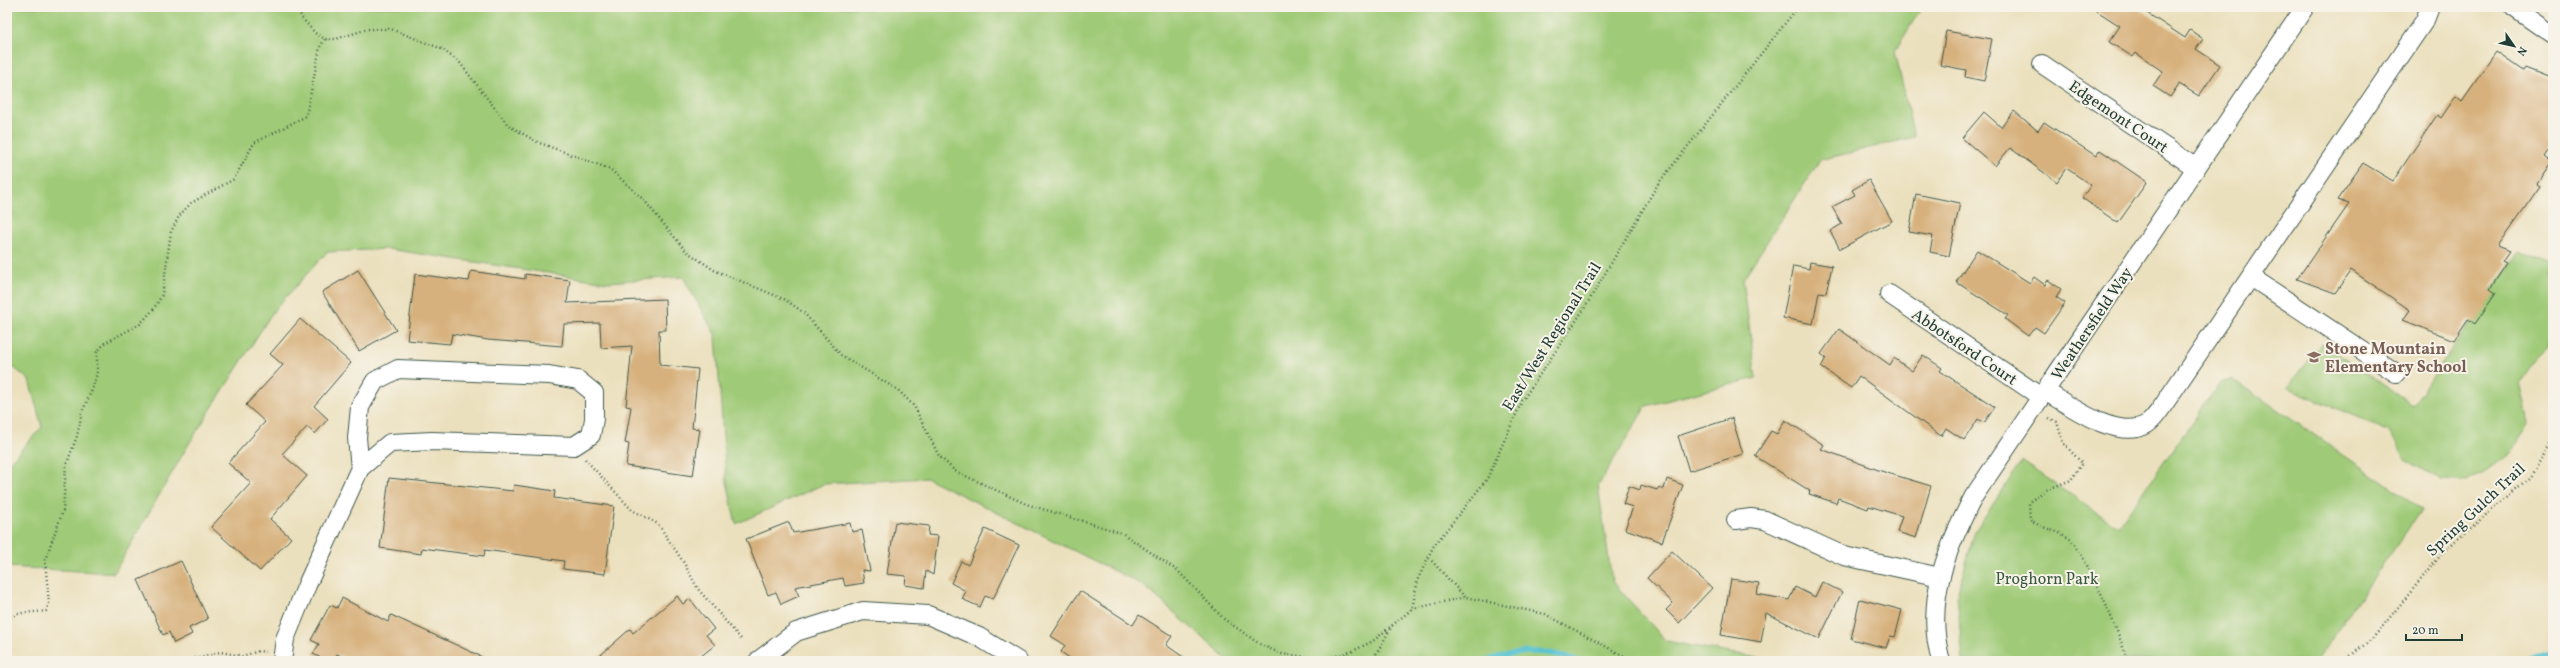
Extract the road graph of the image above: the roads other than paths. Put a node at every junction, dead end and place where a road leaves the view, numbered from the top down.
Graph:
1 (2305, 7) edge
2 (2430, 7) edge
3 (2513, 7) edge
4 (2553, 35) edge
5 (2042, 64) dead end
6 (2196, 168) junction
7 (2251, 277) junction
8 (1889, 294) dead end
9 (2396, 373) dead end
10 (2039, 399) junction
11 (360, 468) junction
12 (1736, 520) dead end
13 (1940, 577) junction
14 (282, 659) edge
15 (758, 661) edge
16 (1018, 661) edge
17 (1941, 661) edge

1 - 6 street, Weathersfield Way
2 - 7 street, Abbotsford Court
3 - 4 street
5 - 6 street, Edgemont Court
6 - 10 street, Weathersfield Way
7 - 9 street
7 - 10 street, Abbotsford Court
8 - 10 street, Abbotsford Court
10 - 13 street, Weathersfield Way
11 - 11 street
11 - 14 street
12 - 13 street
13 - 17 street, Weathersfield Way
15 - 16 street

